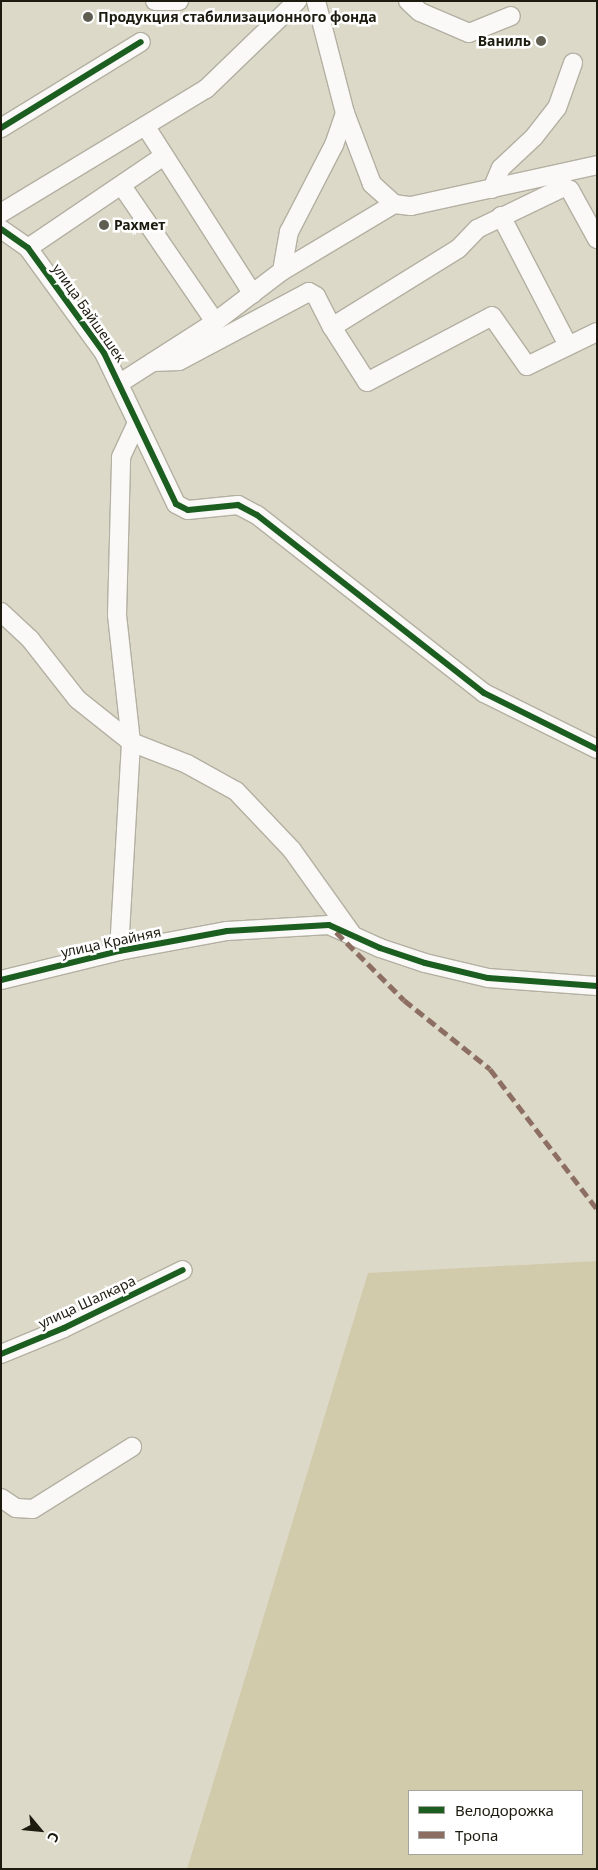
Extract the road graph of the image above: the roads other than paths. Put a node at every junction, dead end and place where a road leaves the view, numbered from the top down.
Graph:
1 (155, 1) edge
2 (179, 1) edge
3 (297, 1) edge
4 (316, 1) edge
5 (408, 1) edge
6 (511, 16) dead end
7 (140, 42) dead end
8 (573, 63) dead end
9 (345, 113) junction
10 (146, 127) junction
11 (1, 128) edge
12 (164, 156) junction
13 (597, 165) edge
14 (122, 186) junction
15 (492, 189) junction
16 (394, 204) junction
17 (1, 212) edge
18 (500, 216) junction
19 (1, 229) edge
20 (597, 239) edge
21 (28, 248) junction
22 (282, 272) junction
23 (254, 294) junction
24 (214, 322) junction
25 (332, 327) junction
26 (597, 332) edge
27 (568, 345) junction
28 (153, 362) junction
29 (120, 384) junction
30 (136, 425) junction
31 (1, 612) edge
32 (131, 742) junction
33 (597, 749) edge
34 (352, 935) junction
35 (119, 951) junction
36 (1, 980) edge
37 (597, 986) edge
38 (183, 1270) dead end
39 (1, 1354) edge
40 (132, 1448) dead end
41 (1, 1498) edge

1 - 2 street
3 - 10 street
4 - 9 street
5 - 6 street
7 - 11 street
8 - 15 street
9 - 16 street
9 - 22 street
10 - 12 street
10 - 17 street
12 - 14 street
12 - 23 street
13 - 15 street
14 - 21 street
14 - 24 street
15 - 16 street
16 - 22 street
18 - 20 street
18 - 25 street
18 - 27 street
19 - 21 street, улица Байшешек
21 - 29 street, улица Байшешек
22 - 23 street
23 - 24 street
24 - 28 street
25 - 27 street
25 - 28 street
26 - 27 street
28 - 29 street
29 - 30 street, улица Байшешек
30 - 32 street
30 - 33 street, улица Байшешек
31 - 32 street
32 - 34 street
32 - 35 street
34 - 35 street, улица Крайняя
34 - 37 street, улица Крайняя
35 - 36 street, улица Крайняя
38 - 39 street, улица Шалкара
40 - 41 street

